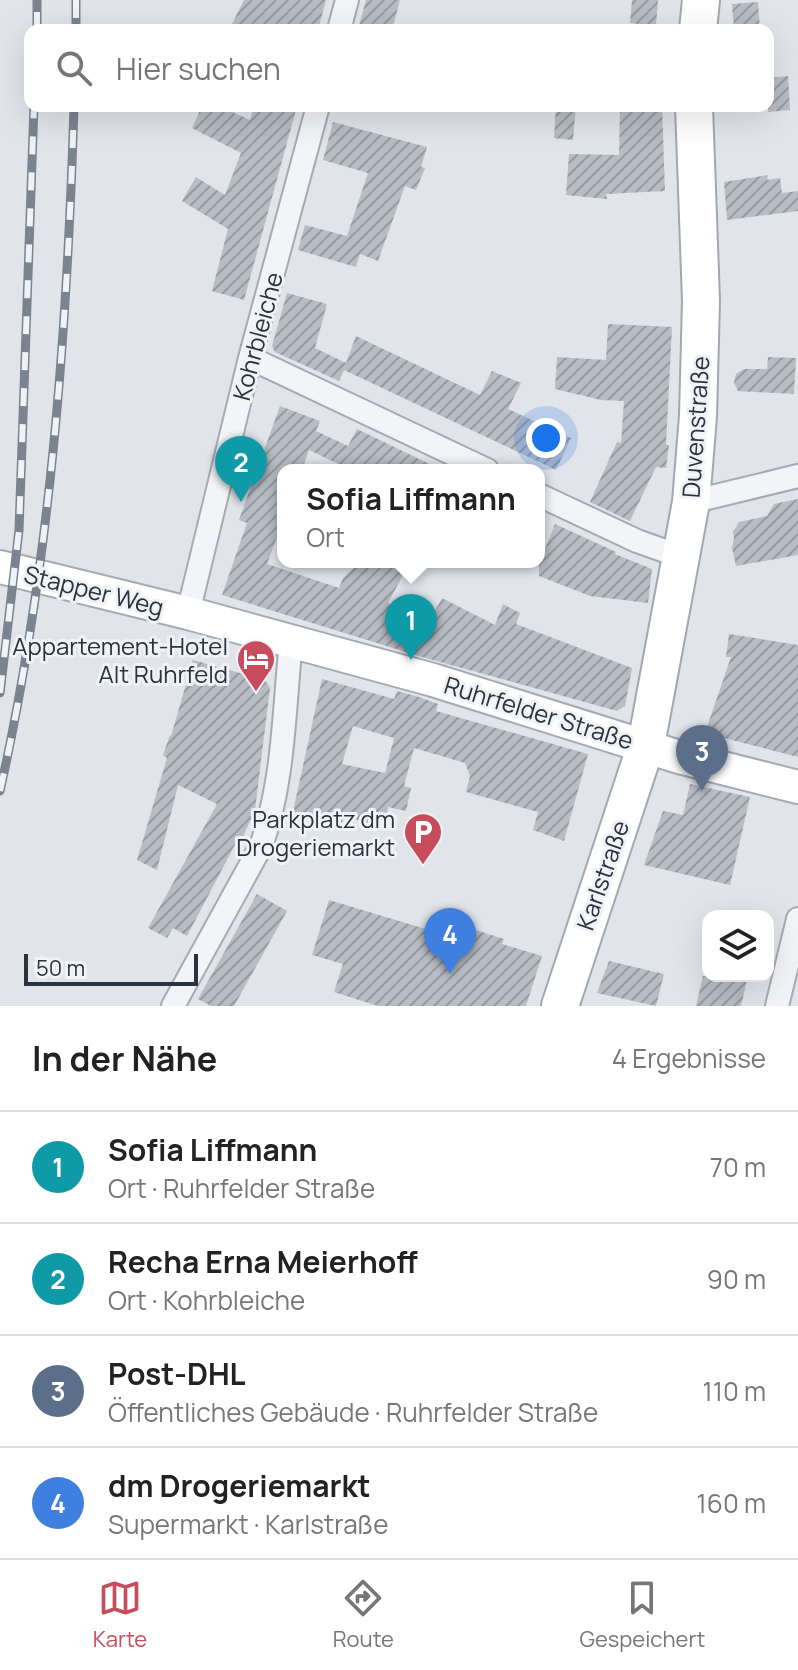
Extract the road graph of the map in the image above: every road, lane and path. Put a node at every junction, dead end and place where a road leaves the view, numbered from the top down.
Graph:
1 (347, 0) edge
2 (701, 0) edge
3 (341, 24) edge
4 (699, 24) edge
5 (316, 112) edge
6 (694, 112) edge
7 (250, 358) junction
8 (474, 464) edge
9 (798, 476) edge
10 (545, 498) edge
11 (691, 502) junction
12 (682, 557) junction
13 (0, 567) edge
14 (188, 613) junction
15 (291, 641) junction
16 (646, 745) junction
17 (798, 787) edge
18 (798, 919) edge
19 (173, 1006) edge
20 (560, 1006) edge
21 (777, 1006) edge

1 - 3 street
2 - 4 main road
5 - 7 street, Kohrbleiche
6 - 11 main road, Duvenstraße
7 - 8 street
7 - 14 street, Kohrbleiche
9 - 11 street
10 - 12 street
11 - 12 main road, Duvenstraße
12 - 16 main road, Duvenstraße
13 - 14 main road, Stapper Weg
14 - 15 main road, Ruhrfelder Straße
15 - 16 main road, Ruhrfelder Straße
15 - 19 street
16 - 17 main road, Ruhrfelder Straße
16 - 20 main road, Karlstraße
18 - 21 street

